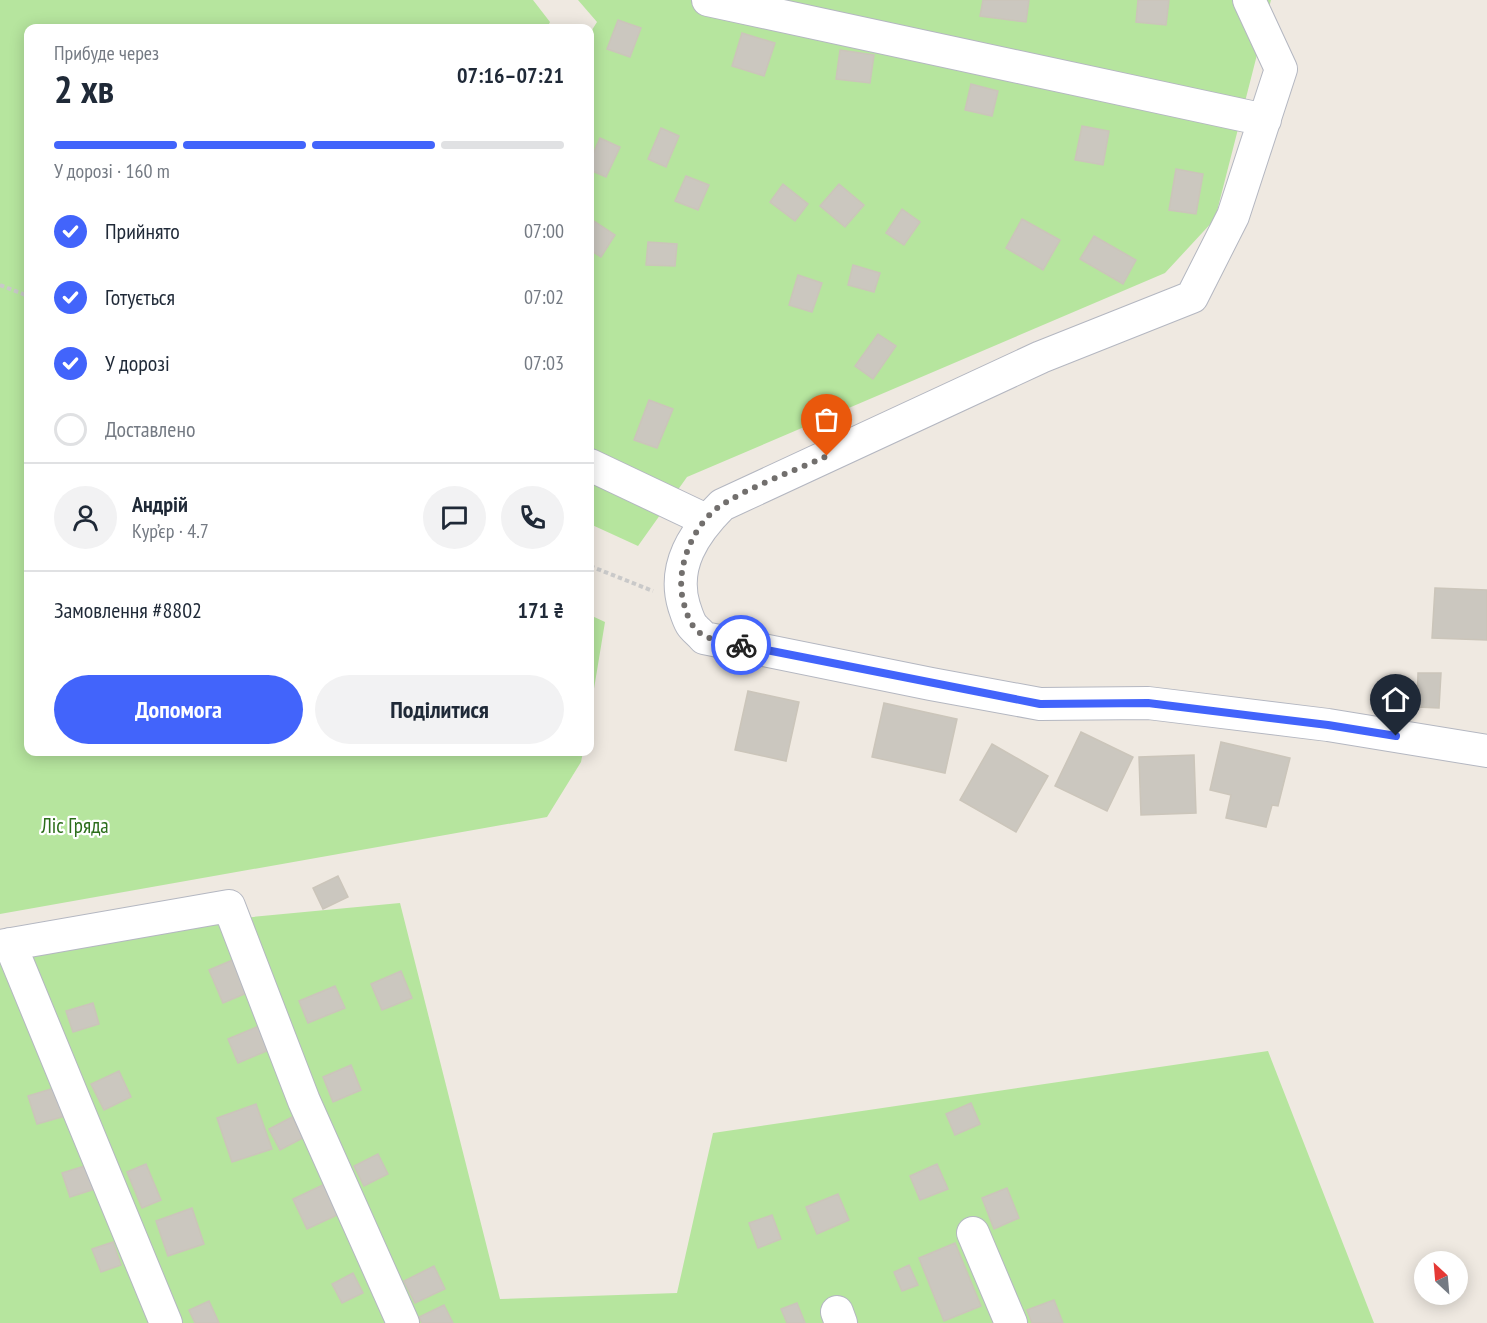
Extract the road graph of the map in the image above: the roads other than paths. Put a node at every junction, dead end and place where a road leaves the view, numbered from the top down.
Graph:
1 (708, 0) edge
2 (1249, 0) edge
3 (1265, 120) junction
4 (594, 467) edge
5 (706, 520) junction
6 (1487, 752) edge
7 (5, 945) edge
8 (974, 1233) dead end
9 (166, 1323) edge
10 (403, 1323) edge
11 (1011, 1323) edge

1 - 3 street
2 - 3 street
3 - 5 street
4 - 5 street
5 - 6 street
7 - 9 street
7 - 10 street
8 - 11 street

